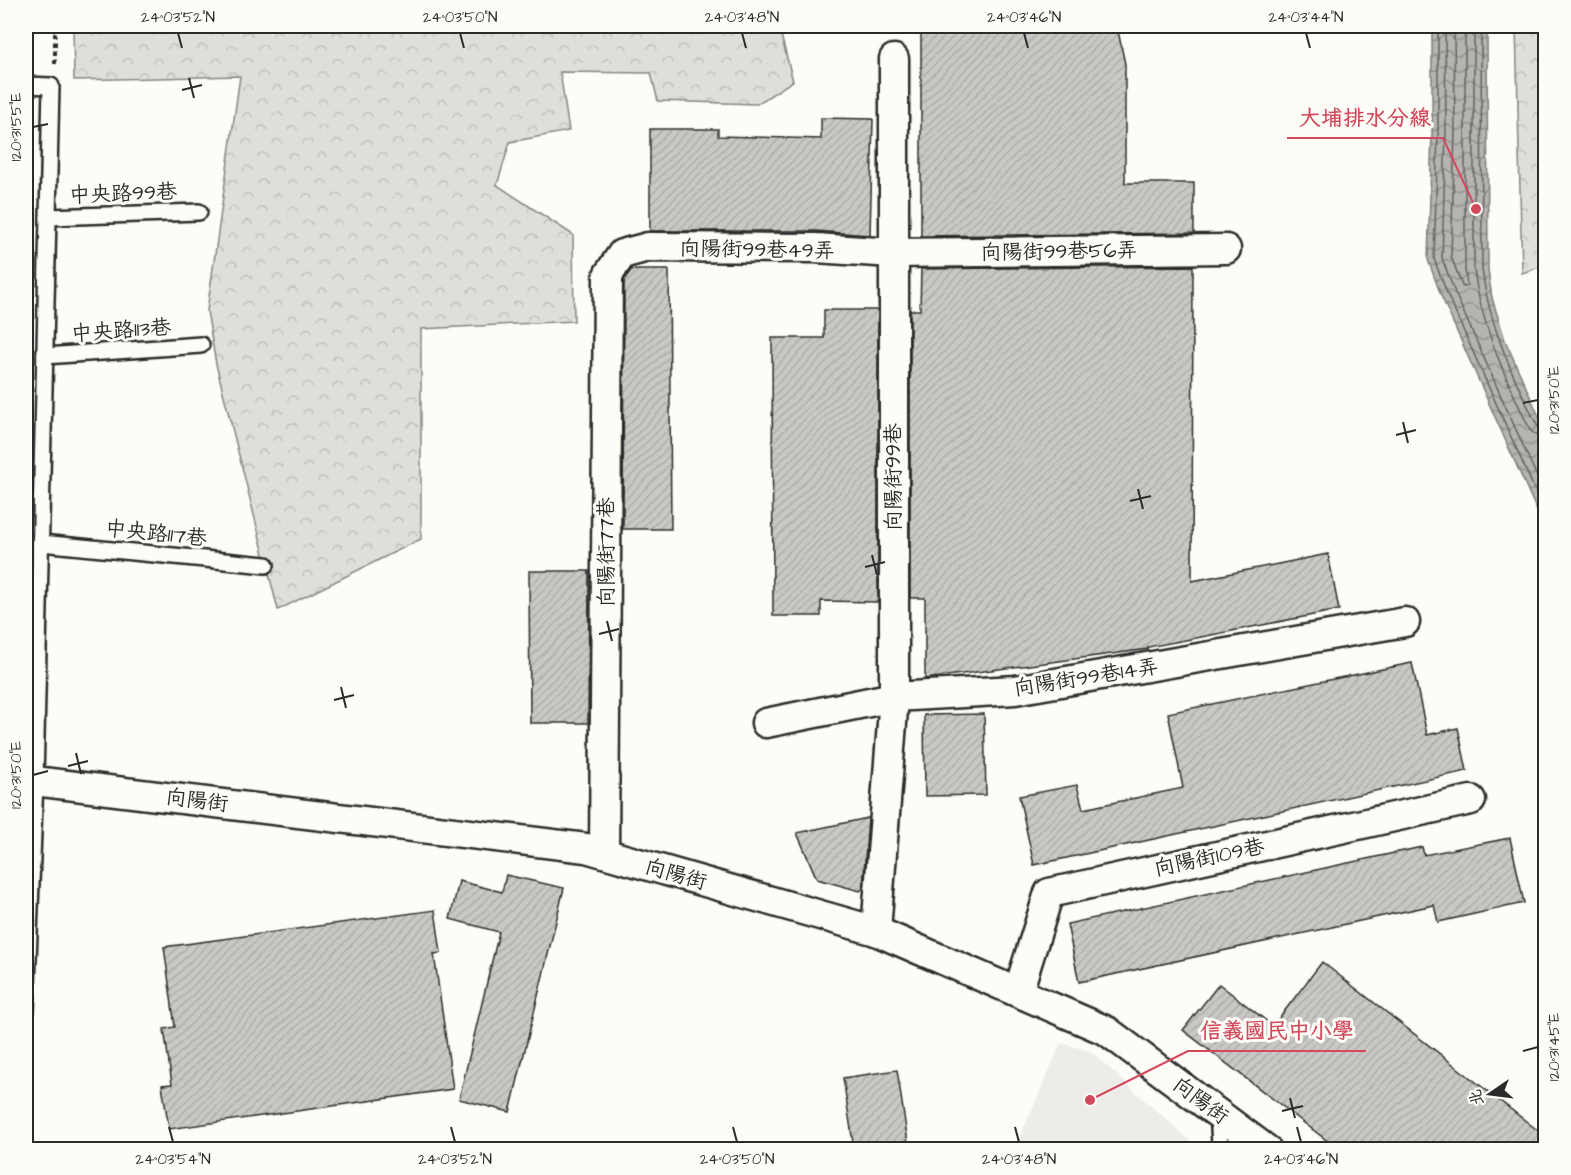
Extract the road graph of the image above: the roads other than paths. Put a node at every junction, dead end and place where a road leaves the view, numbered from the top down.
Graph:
1 (894, 59) dead end
2 (26, 85) edge
3 (199, 212) dead end
4 (48, 217) junction
5 (1226, 249) dead end
6 (893, 253) junction
7 (622, 254) joint
8 (201, 345) dead end
9 (45, 356) junction
10 (40, 543) junction
11 (266, 565) dead end
12 (1406, 622) dead end
13 (894, 697) junction
14 (766, 723) dead end
15 (30, 780) edge
16 (1471, 800) dead end
17 (604, 853) junction
18 (876, 931) junction
19 (1018, 992) junction
20 (26, 1011) edge
21 (1218, 1113) junction
22 (1224, 1149) edge
23 (1267, 1149) edge

1 - 6 street, 向陽街99巷
2 - 4 lane
3 - 4 lane, 中央路99巷
4 - 9 lane
5 - 6 street, 向陽街99巷56弄
6 - 7 street, 向陽街99巷49弄
6 - 13 street, 向陽街99巷
7 - 17 street, 向陽街77巷
8 - 9 lane, 中央路113巷
9 - 10 lane
10 - 11 lane, 中央路117巷
10 - 15 lane
12 - 13 street, 向陽街99巷14弄
13 - 14 street, 向陽街99巷14弄
13 - 18 street, 向陽街99巷
15 - 17 street, 向陽街
15 - 20 lane
16 - 19 street, 向陽街109巷
17 - 18 street, 向陽街
18 - 19 street, 向陽街
19 - 21 street, 向陽街
21 - 22 lane
21 - 23 street, 向陽街

